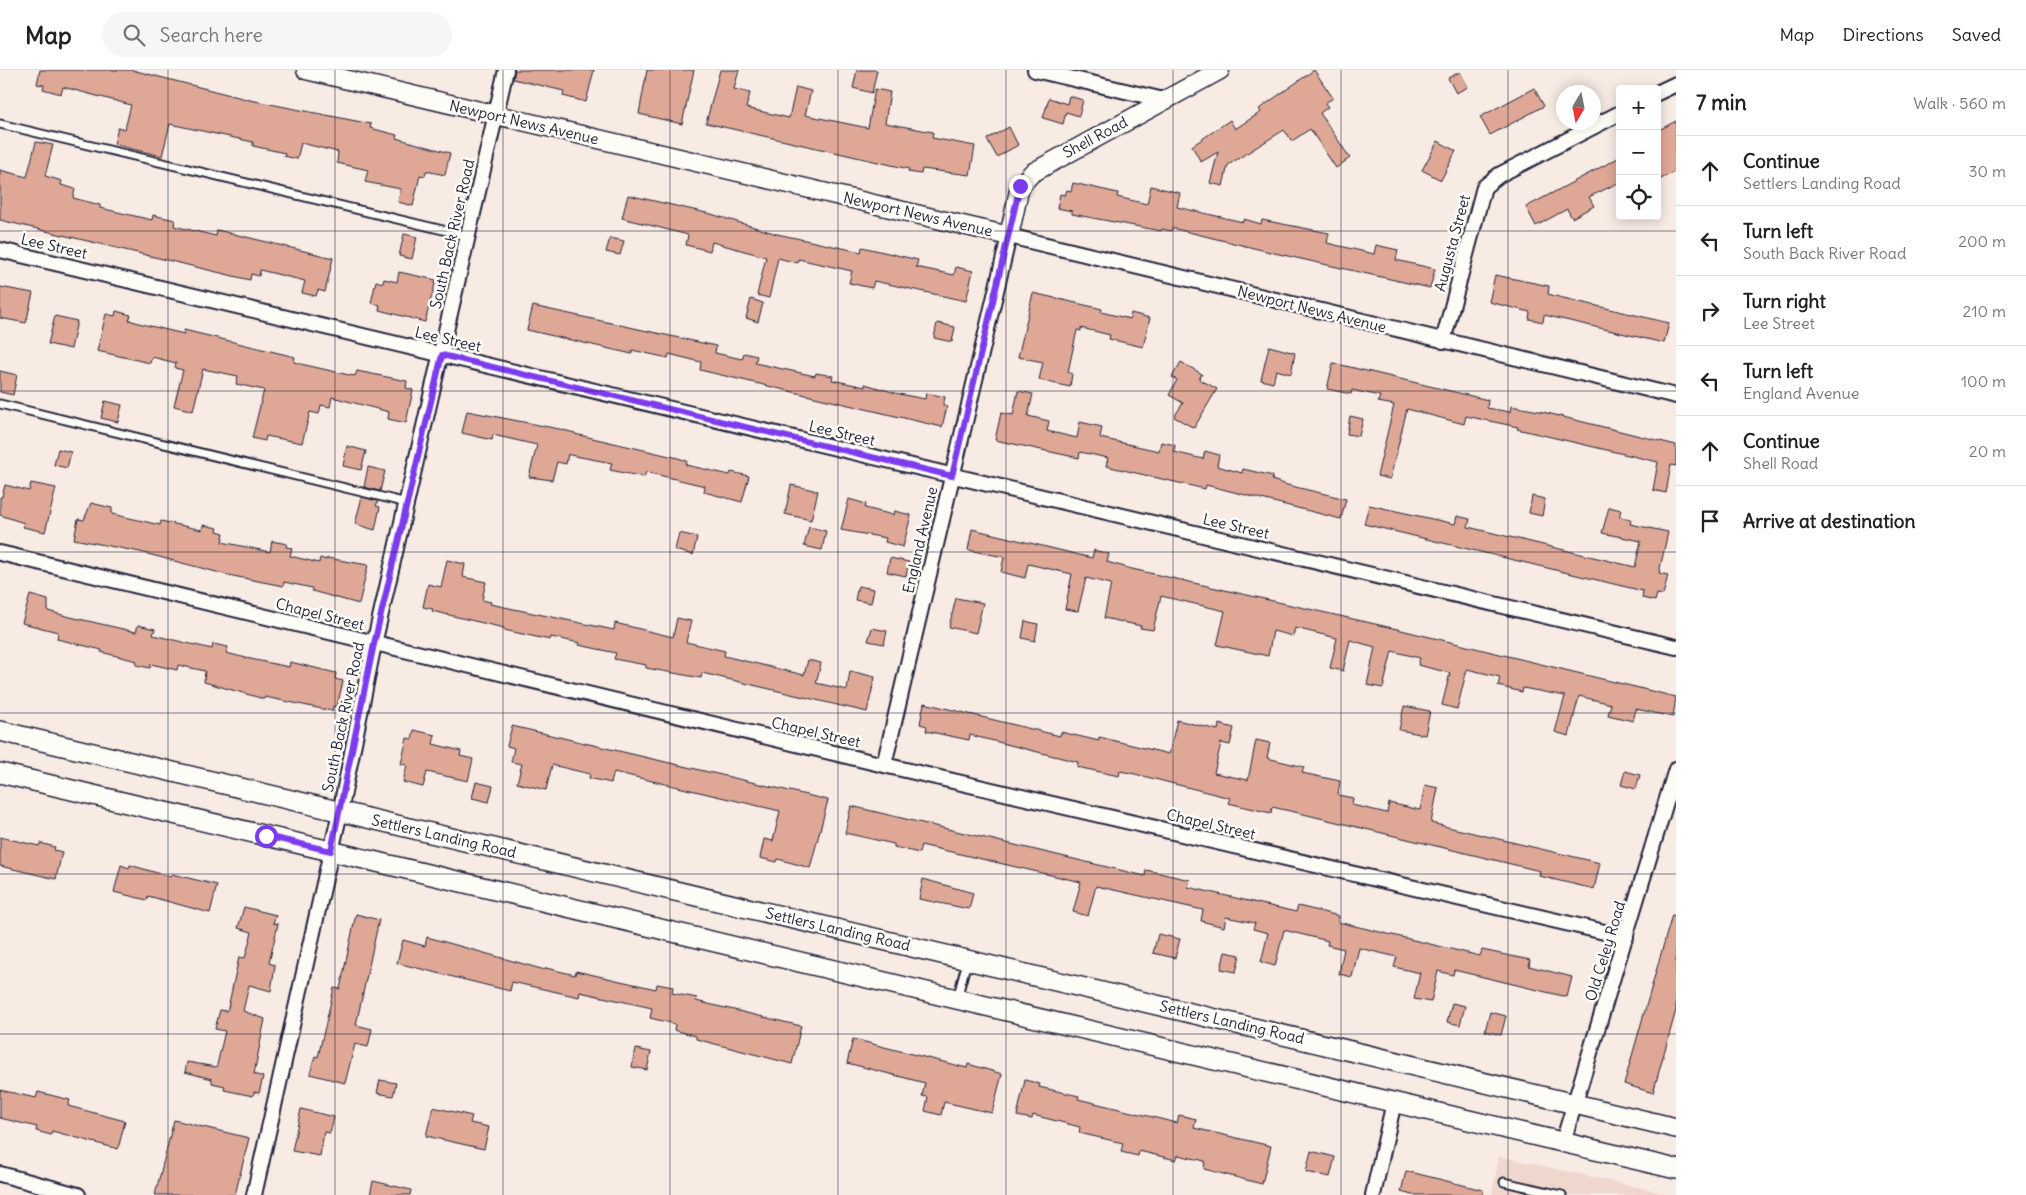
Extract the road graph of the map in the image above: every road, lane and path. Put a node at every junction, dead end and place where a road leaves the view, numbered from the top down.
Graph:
1 (306, 70) edge
2 (506, 70) edge
3 (1035, 70) edge
4 (1220, 70) edge
5 (1054, 72) edge
6 (1676, 84) edge
7 (1661, 91) edge
8 (1164, 100) junction
9 (495, 115) junction
10 (1616, 115) edge
11 (0, 124) edge
12 (468, 236) junction
13 (1009, 236) junction
14 (0, 250) edge
15 (1444, 342) junction
16 (442, 355) junction
17 (1676, 396) edge
18 (0, 404) edge
19 (952, 476) junction
20 (407, 503) junction
21 (0, 553) edge
22 (374, 644) junction
23 (1676, 647) edge
24 (0, 731) edge
25 (884, 765) junction
26 (1676, 769) edge
27 (0, 773) edge
28 (340, 812) junction
29 (331, 851) junction
30 (1626, 937) junction
31 (968, 960) junction
32 (957, 999) junction
33 (1394, 1102) junction
34 (1574, 1103) junction
35 (1676, 1128) edge
36 (1563, 1142) junction
37 (1676, 1169) edge
38 (0, 1174) edge
39 (1504, 1182) dead end
40 (78, 1195) edge
41 (254, 1195) edge
42 (1373, 1195) edge
43 (1562, 1195) edge

1 - 9 street, Newport News Avenue
2 - 9 street, South Back River Road
3 - 5 street
4 - 8 street, Shell Road
5 - 8 street
6 - 7 street
8 - 13 street, Shell Road
9 - 12 street, South Back River Road
9 - 13 street, Newport News Avenue
10 - 15 street, Augusta Street
11 - 12 lane
12 - 16 street, South Back River Road
13 - 15 street, Newport News Avenue
13 - 19 street, England Avenue
14 - 16 street, Lee Street
15 - 17 street, Newport News Avenue
16 - 19 street, Lee Street
16 - 20 street, South Back River Road
18 - 20 lane
19 - 23 street, Lee Street
19 - 25 street, England Avenue
20 - 22 street, South Back River Road
21 - 22 street, Chapel Street
22 - 25 street, Chapel Street
22 - 28 street, South Back River Road
24 - 28 main road, Settlers Landing Road
25 - 30 street, Chapel Street
26 - 30 street, Old Celey Road
27 - 29 main road
28 - 29 street, South Back River Road
28 - 31 main road, Settlers Landing Road
29 - 32 main road
29 - 41 street, South Back River Road
30 - 34 street, Old Celey Road
31 - 32 lane
31 - 34 main road, Settlers Landing Road
32 - 33 main road
33 - 36 main road
33 - 42 street
34 - 35 main road, Settlers Landing Road
34 - 36 street, Old Celey Road
36 - 37 main road
38 - 40 street
39 - 43 lane

